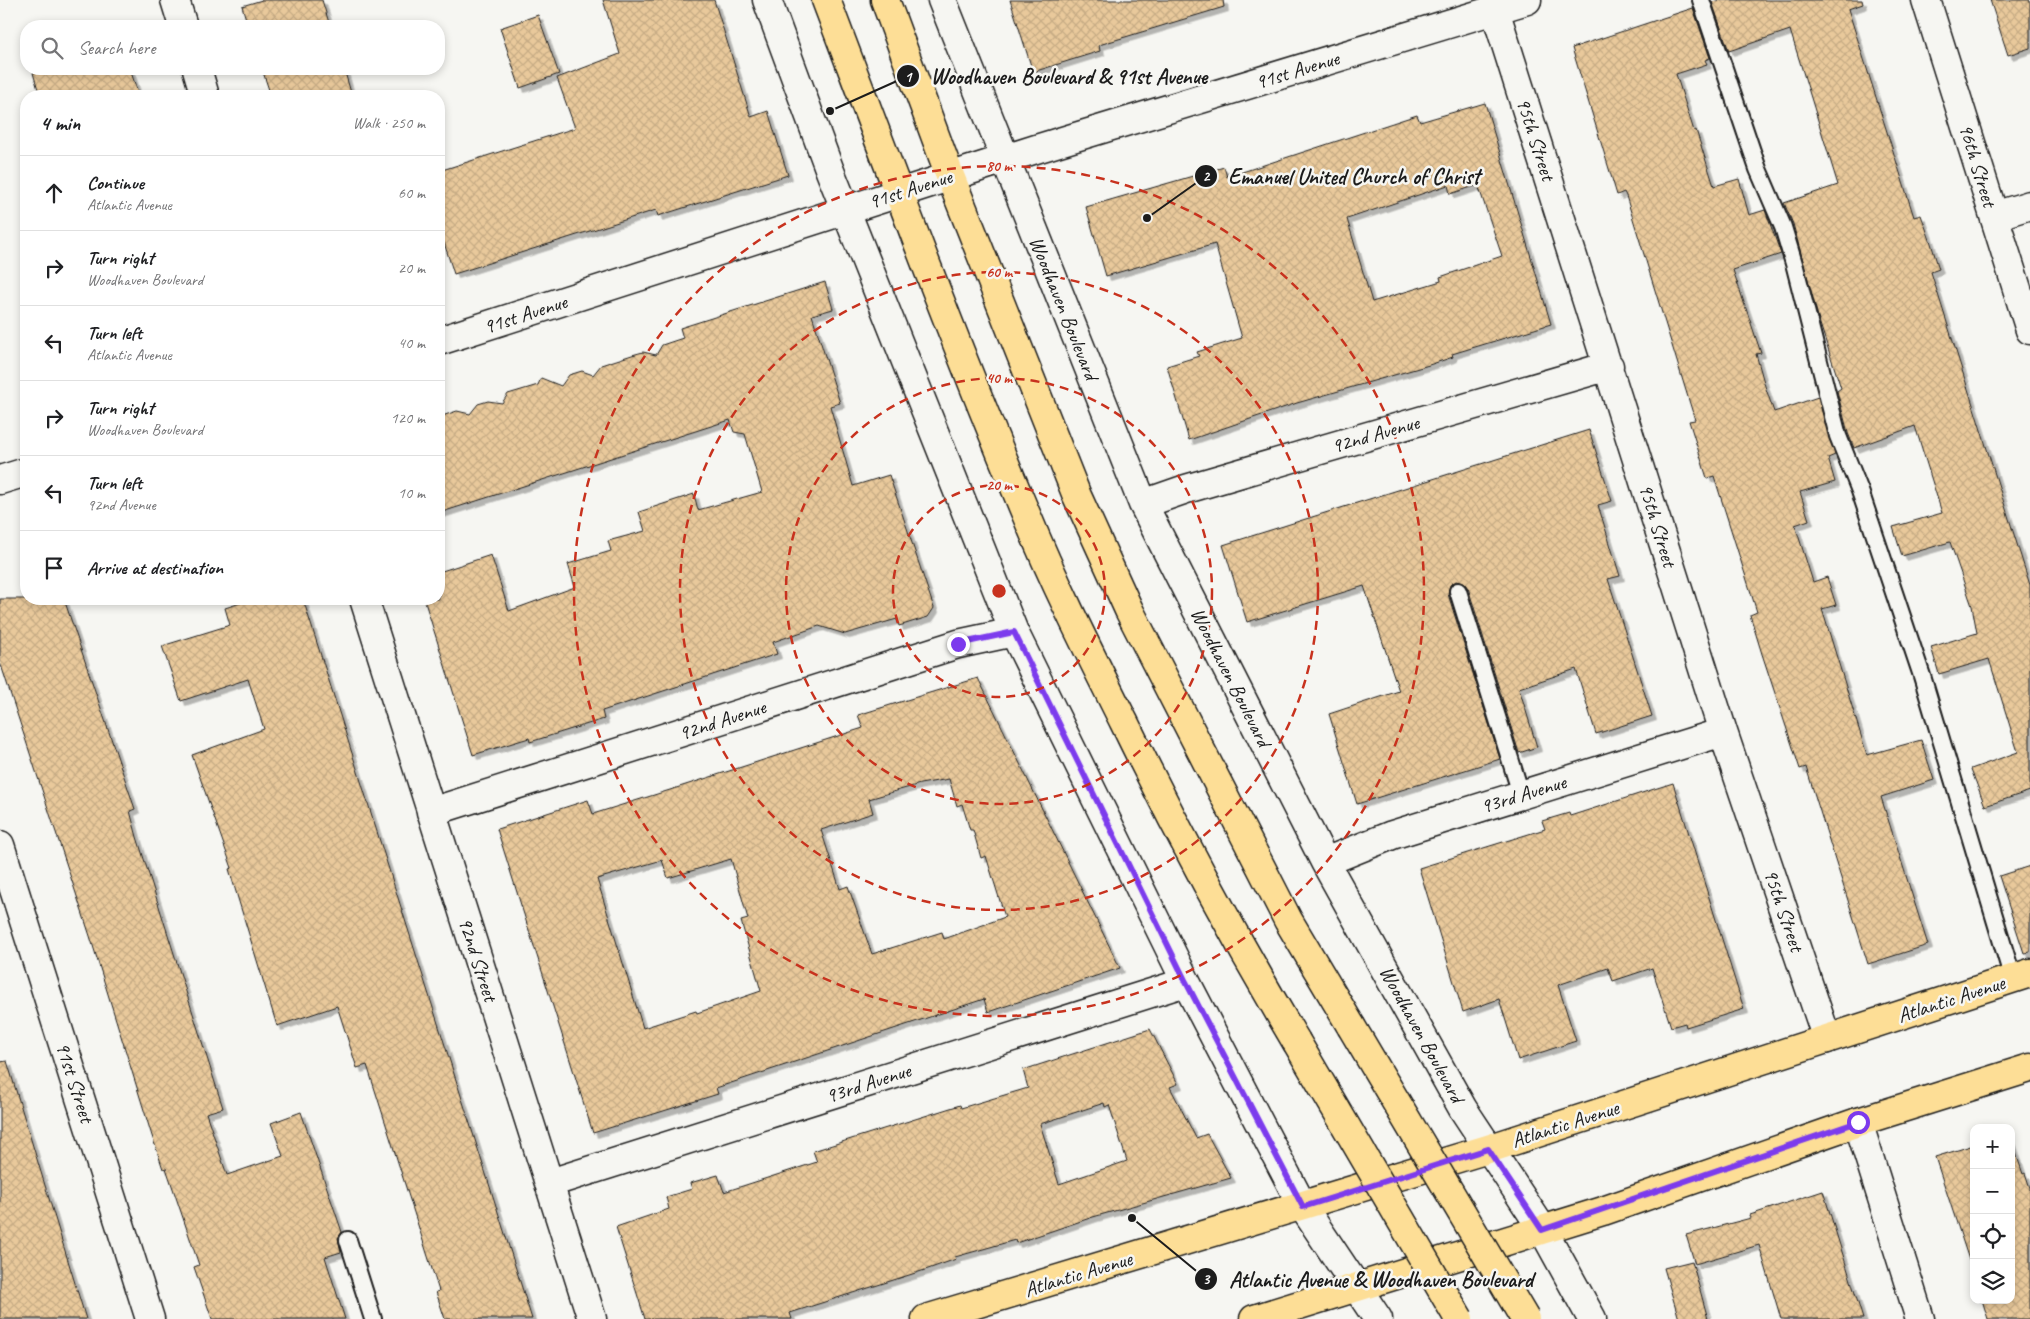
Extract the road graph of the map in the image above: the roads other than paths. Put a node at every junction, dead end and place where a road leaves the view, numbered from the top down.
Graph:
1 (175, 0) edge
2 (767, 0) edge
3 (826, 0) edge
4 (885, 0) edge
5 (942, 0) edge
6 (1527, 0) edge
7 (1701, 0) edge
8 (1926, 0) edge
9 (1495, 10) junction
10 (181, 20) edge
11 (199, 75) edge
12 (203, 90) edge
13 (1004, 159) junction
14 (950, 176) junction
15 (899, 193) junction
16 (2030, 205) edge
17 (846, 210) junction
18 (1994, 216) junction
19 (2030, 330) edge
20 (445, 339) edge
21 (1608, 366) junction
22 (20, 474) edge
23 (0, 480) edge
24 (1143, 504) junction
25 (1458, 591) dead end
26 (366, 605) edge
27 (1014, 632) junction
28 (1723, 732) junction
29 (1521, 794) junction
30 (431, 812) junction
31 (0, 845) edge
32 (1325, 862) junction
33 (2021, 976) edge
34 (1186, 982) junction
35 (1827, 1038) junction
36 (2030, 1068) edge
37 (1858, 1122) junction
38 (1488, 1149) junction
39 (550, 1183) junction
40 (1303, 1207) junction
41 (1542, 1230) junction
42 (348, 1240) dead end
43 (1358, 1286) junction
44 (1259, 1318) edge
45 (150, 1319) edge
46 (373, 1319) edge
47 (592, 1319) edge
48 (926, 1319) edge
49 (1378, 1319) edge
50 (1459, 1319) edge
51 (1525, 1319) edge
52 (1592, 1319) edge
53 (1920, 1319) edge

1 - 10 street
2 - 17 street
3 - 15 main road
4 - 14 main road
5 - 13 street, Woodhaven Boulevard
6 - 9 street, 91st Avenue
7 - 33 lane
8 - 18 street, 96th Street
9 - 13 street, 91st Avenue
9 - 21 street, 95th Street
11 - 12 street
13 - 14 street, 91st Avenue
13 - 24 street, Woodhaven Boulevard
14 - 15 street, 91st Avenue
14 - 51 main road, bridge
15 - 17 street, 91st Avenue
15 - 50 main road, bridge
16 - 18 street
17 - 20 street, 91st Avenue
17 - 27 street
18 - 19 street, 96th Street
21 - 24 street, 92nd Avenue
21 - 28 street, 95th Street
22 - 23 street
24 - 32 street, Woodhaven Boulevard
25 - 29 lane
26 - 30 street, 92nd Street
27 - 30 street, 92nd Avenue
27 - 34 street
28 - 29 street, 93rd Avenue
28 - 35 street, 95th Street
29 - 32 street, 93rd Avenue
30 - 39 street, 92nd Street
31 - 45 street, 91st Street
32 - 38 street, Woodhaven Boulevard
33 - 35 main road, Atlantic Avenue
34 - 39 street, 93rd Avenue
34 - 40 street
35 - 38 main road, Atlantic Avenue
36 - 37 main road
37 - 41 main road
37 - 53 street
38 - 40 main road, Atlantic Avenue
38 - 41 street, Woodhaven Boulevard
39 - 47 street, 92nd Street
40 - 43 street
40 - 48 main road, Atlantic Avenue
41 - 43 main road
41 - 52 street, Woodhaven Boulevard
42 - 46 lane
43 - 44 main road
43 - 49 street

